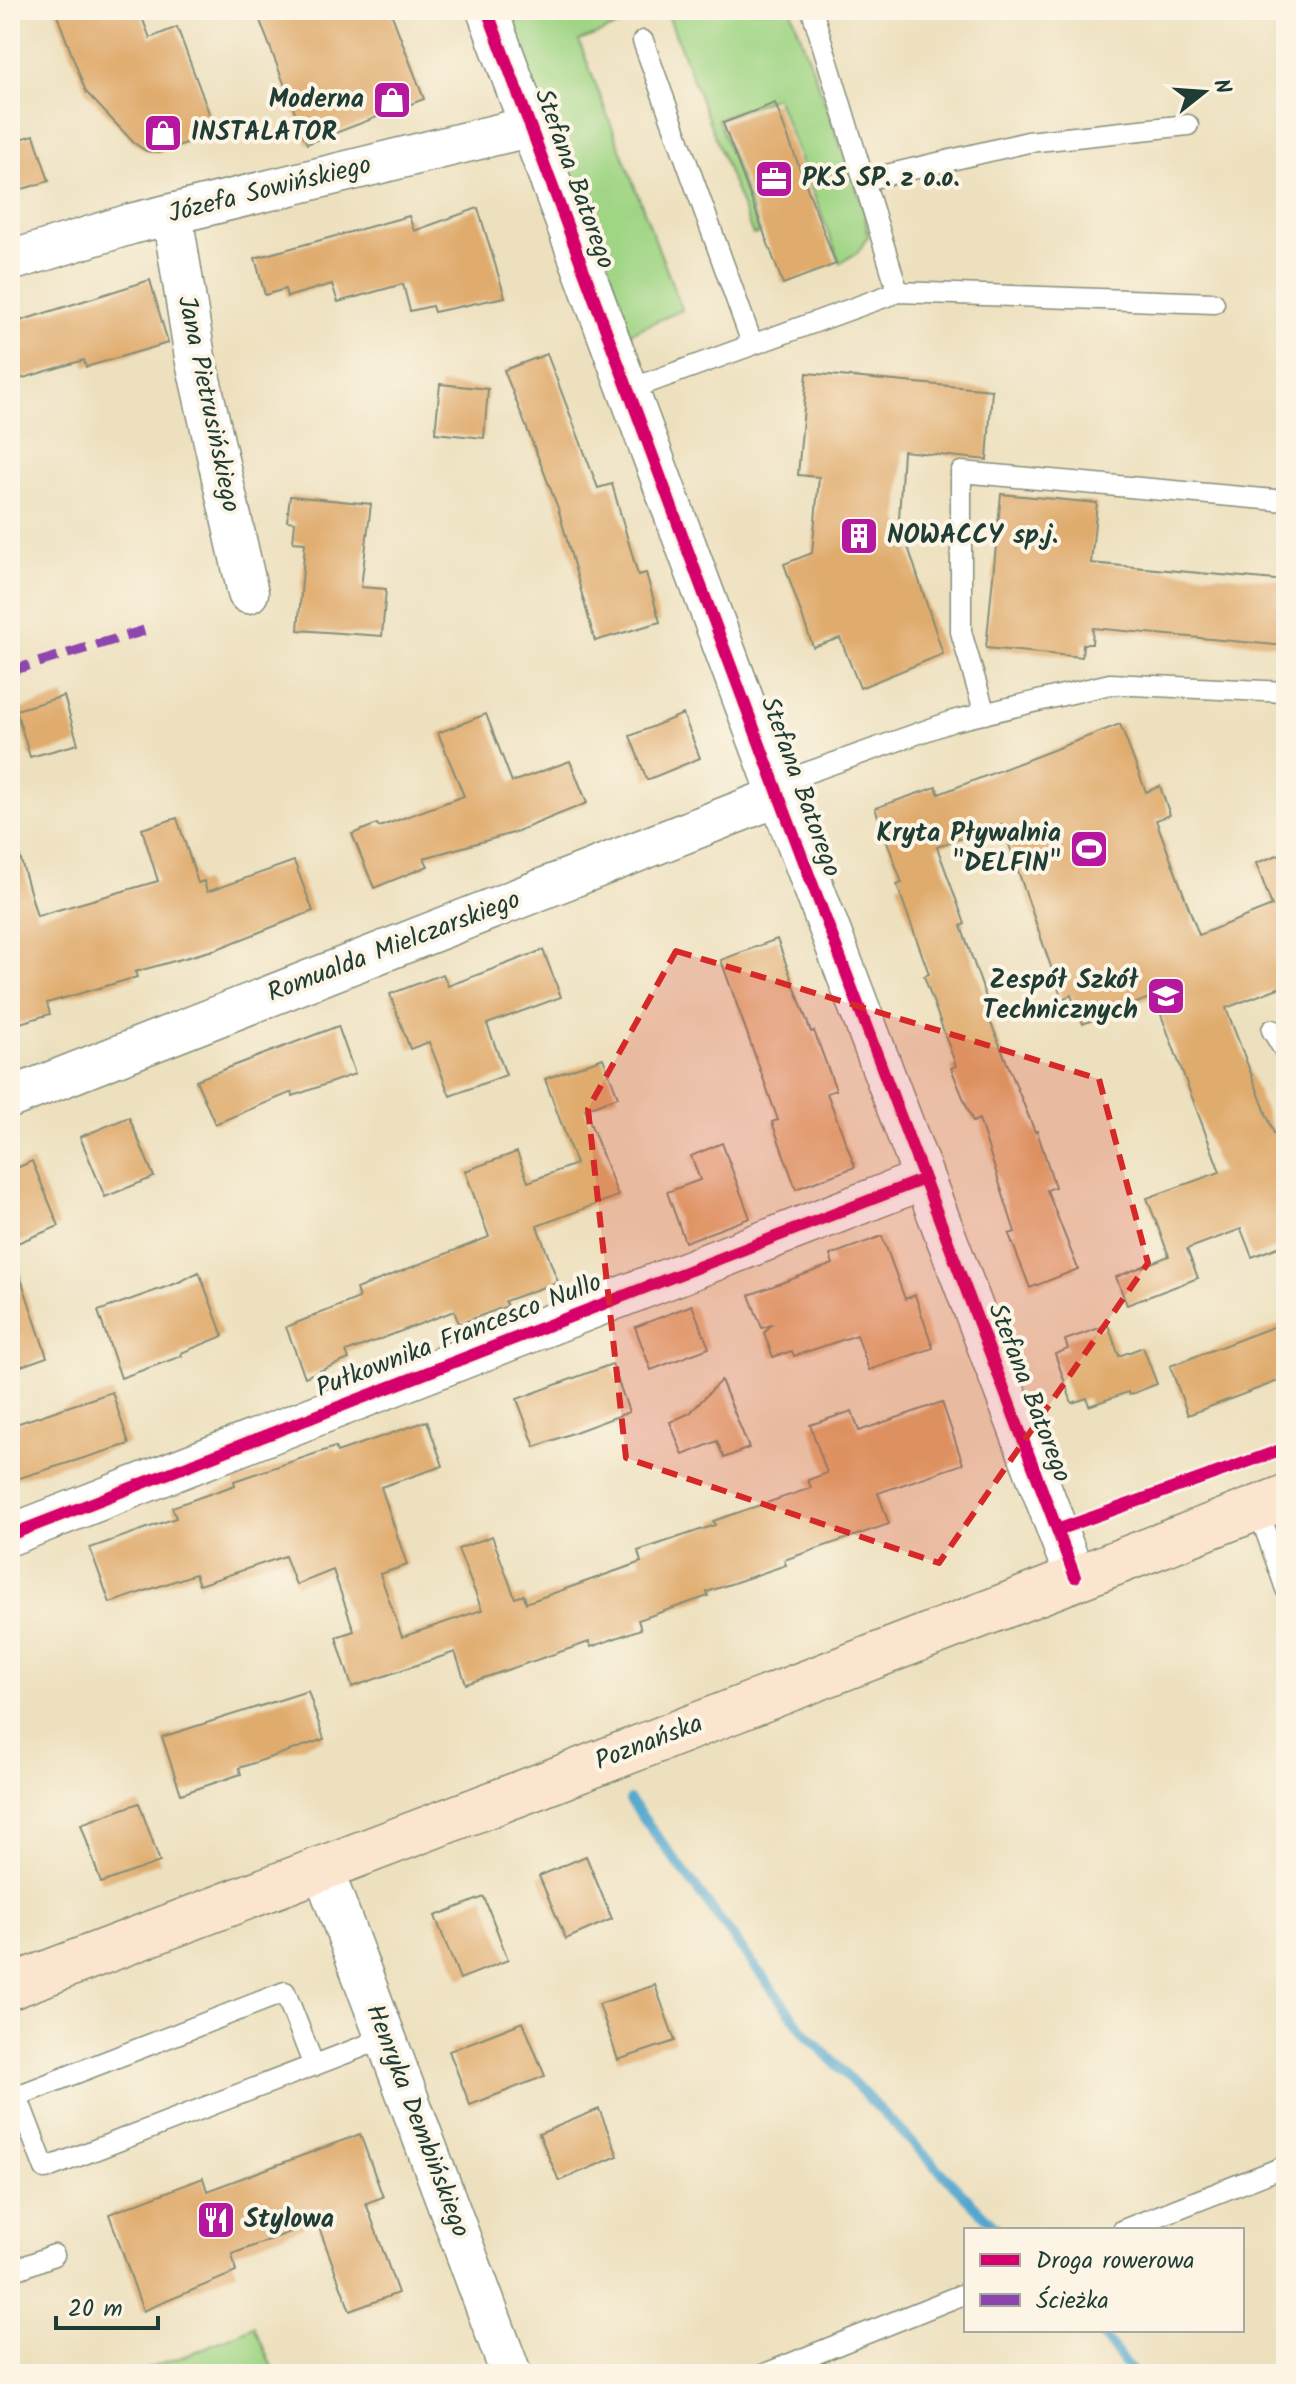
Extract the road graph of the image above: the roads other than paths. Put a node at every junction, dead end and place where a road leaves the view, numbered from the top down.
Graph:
1 (487, 10) edge
2 (812, 10) edge
3 (643, 41) dead end
4 (1188, 125) dead end
5 (532, 126) junction
6 (865, 180) junction
7 (172, 214) junction
8 (10, 261) edge
9 (898, 292) junction
10 (1214, 303) dead end
11 (752, 343) junction
12 (628, 390) junction
13 (1286, 501) edge
14 (248, 593) dead end
15 (1286, 692) edge
16 (985, 714) junction
17 (777, 790) junction
18 (1272, 1030) dead end
19 (1286, 1053) edge
20 (10, 1098) edge
21 (924, 1179) junction
22 (1272, 1502) edge
23 (10, 1535) edge
24 (1075, 1577) junction
25 (1286, 1589) edge
26 (322, 1867) junction
27 (10, 1987) edge
28 (385, 2038) junction
29 (314, 2066) junction
30 (1286, 2166) edge
31 (1128, 2228) edge
32 (54, 2255) dead end
33 (10, 2272) edge
34 (964, 2294) edge
35 (511, 2374) edge
36 (765, 2374) edge

1 - 5 street, Stefana Batorego
2 - 6 lane
3 - 11 lane
4 - 6 lane
5 - 7 street, Józefa Sowińskiego
5 - 12 street, Stefana Batorego
6 - 9 lane
7 - 8 street, Józefa Sowińskiego
7 - 14 street, Jana Pietrusińskiego
9 - 10 lane
9 - 11 lane
11 - 12 lane
12 - 17 street, Stefana Batorego
13 - 16 lane
15 - 16 lane
16 - 17 lane
17 - 20 street, Romualda Mielczarskiego
17 - 21 street, Stefana Batorego
18 - 19 lane
21 - 23 street, Pułkownika Francesco Nullo
21 - 24 street, Stefana Batorego
22 - 24 main road, Poznańska
22 - 25 lane
24 - 26 main road, Poznańska
26 - 27 main road, Poznańska
26 - 28 street, Henryka Dembińskiego
28 - 29 lane
28 - 35 street, Henryka Dembińskiego
29 - 29 lane
30 - 31 lane
32 - 33 lane
34 - 36 lane

